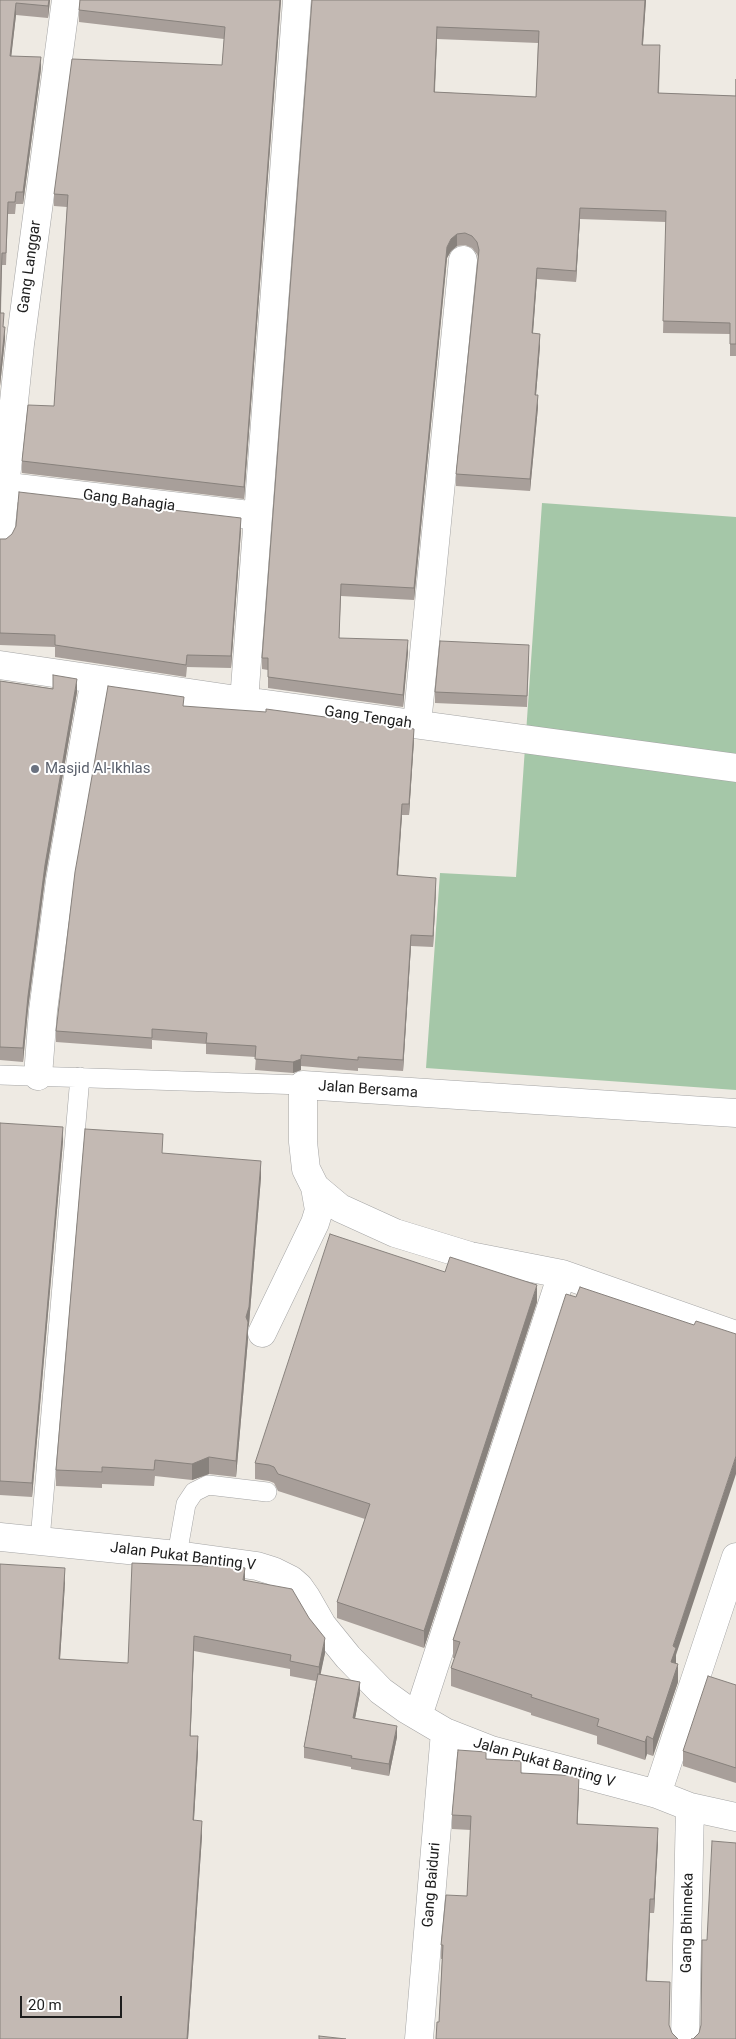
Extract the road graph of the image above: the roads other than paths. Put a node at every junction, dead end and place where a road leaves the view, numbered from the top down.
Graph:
1 (66, 0) edge
2 (297, 0) edge
3 (463, 260) dead end
4 (2, 486) edge
5 (258, 516) junction
6 (0, 536) edge
7 (0, 665) edge
8 (95, 679) junction
9 (244, 701) junction
10 (417, 724) junction
11 (736, 768) edge
12 (0, 1074) edge
13 (38, 1076) junction
14 (80, 1077) junction
15 (303, 1085) junction
16 (736, 1114) edge
17 (315, 1187) junction
18 (562, 1274) junction
19 (262, 1333) dead end
20 (736, 1335) edge
21 (267, 1492) dead end
22 (0, 1537) edge
23 (40, 1540) junction
24 (177, 1555) junction
25 (736, 1557) edge
26 (418, 1716) junction
27 (445, 1732) junction
28 (657, 1794) junction
29 (690, 1807) junction
30 (736, 1817) edge
31 (419, 2039) edge
32 (685, 2039) edge

1 - 4 street, Gang Langgar
2 - 5 street
3 - 10 street
4 - 5 street, Gang Bahagia
4 - 6 street, Gang Langgar
5 - 9 street
7 - 8 street, Gang Tengah
8 - 9 street, Gang Tengah
8 - 13 street
9 - 10 street, Gang Tengah
10 - 11 street, Gang Tengah
12 - 13 lane, Jalan Bersama
13 - 14 lane, Jalan Bersama
14 - 15 lane, Jalan Bersama
14 - 23 lane
15 - 16 street, Jalan Bersama
15 - 17 street
17 - 18 street
17 - 19 street
18 - 20 street
18 - 26 street
21 - 24 lane
22 - 23 street, Jalan Pukat Banting V
23 - 24 street, Jalan Pukat Banting V
24 - 26 street, Jalan Pukat Banting V
25 - 28 street
26 - 27 street, Jalan Pukat Banting V
27 - 28 street, Jalan Pukat Banting V
27 - 31 street, Gang Baiduri
28 - 29 street, Jalan Pukat Banting V
29 - 30 street, Jalan Pukat Banting V
29 - 32 street, Gang Bhinneka

